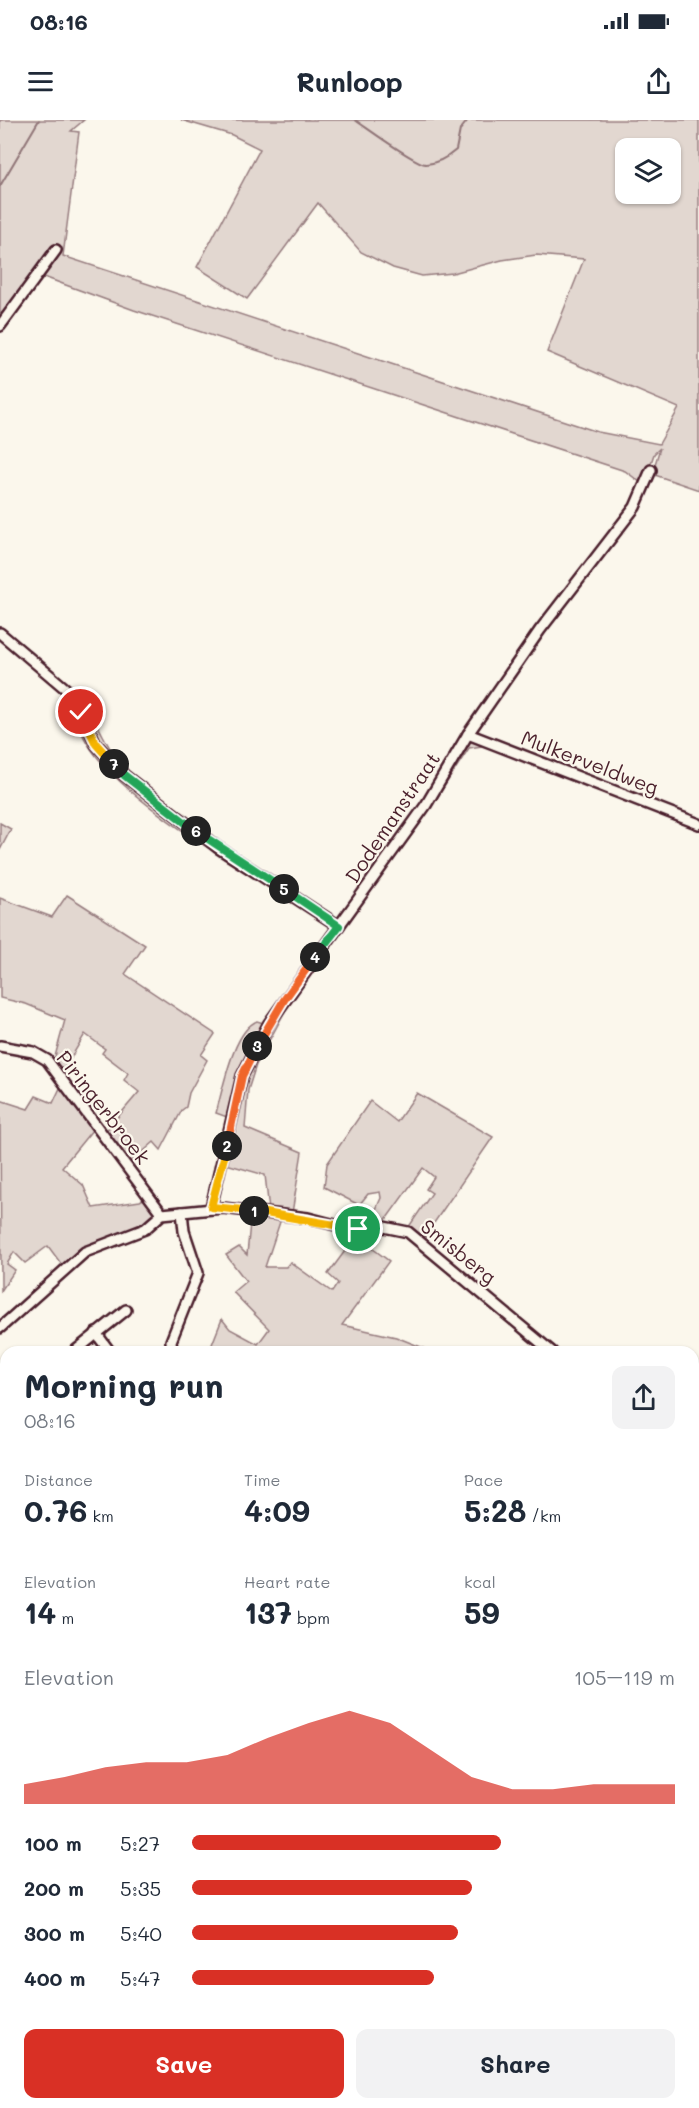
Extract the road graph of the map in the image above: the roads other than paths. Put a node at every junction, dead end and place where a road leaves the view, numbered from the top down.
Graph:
1 (56, 250) dead end
2 (0, 326) edge
3 (651, 470) dead end
4 (0, 633) edge
5 (468, 734) junction
6 (699, 824) edge
7 (339, 926) junction
8 (0, 1046) edge
9 (211, 1207) junction
10 (183, 1212) junction
11 (162, 1214) junction
12 (126, 1310) dead end
13 (0, 1328) edge
14 (96, 1333) junction
15 (88, 1346) edge
16 (106, 1346) edge
17 (171, 1346) edge
18 (545, 1346) edge

1 - 2 street
3 - 5 street, Dodemanstraat
4 - 7 street
5 - 6 street, Mulkerveldweg
5 - 7 street, Dodemanstraat
7 - 9 street, Dodemanstraat
8 - 11 street, Piringerbroek
9 - 10 street, Smisberg
9 - 18 street, Smisberg
10 - 11 street, Smisberg
10 - 17 street
11 - 13 street
12 - 14 street
14 - 15 street
14 - 16 street

